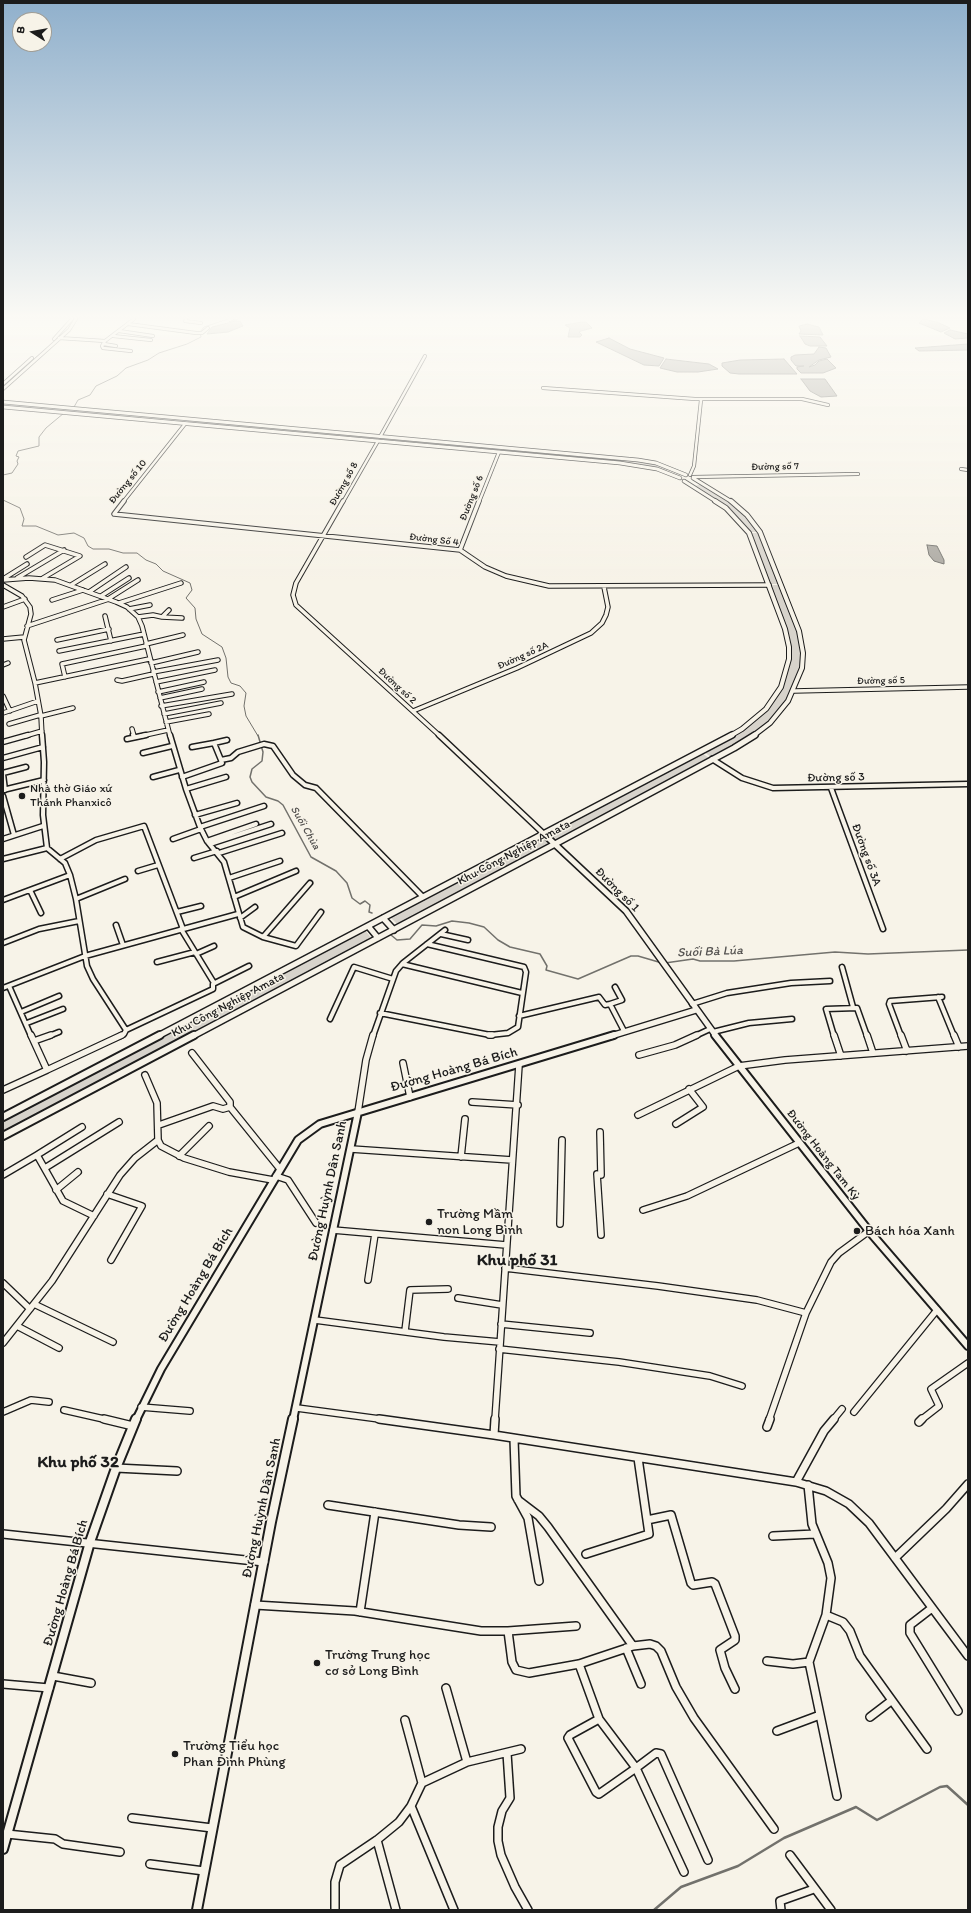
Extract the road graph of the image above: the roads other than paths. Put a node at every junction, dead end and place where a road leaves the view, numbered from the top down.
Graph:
1 (17, 408) edge
2 (78, 408) edge
3 (396, 408) edge
4 (700, 408) edge
5 (120, 413) junction
6 (116, 418) junction
7 (189, 419) junction
8 (185, 424) junction
9 (283, 428) junction
10 (280, 432) junction
11 (380, 436) junction
12 (378, 441) junction
13 (500, 448) junction
14 (499, 452) junction
15 (962, 469) dead end
16 (968, 470) edge
17 (858, 474) dead end
18 (690, 476) junction
19 (682, 479) junction
20 (114, 514) joint
21 (760, 532) junction
22 (749, 533) junction
23 (325, 536) junction
24 (64, 550) junction
25 (460, 550) junction
26 (26, 557) dead end
27 (27, 564) dead end
28 (106, 564) dead end
29 (126, 567) dead end
30 (43, 578) junction
31 (129, 578) dead end
32 (3, 579) edge
33 (16, 579) junction
34 (138, 580) dead end
35 (181, 583) dead end
36 (782, 584) junction
37 (3, 585) edge
38 (71, 585) junction
39 (769, 585) junction
40 (604, 587) junction
41 (83, 590) junction
42 (89, 592) junction
43 (101, 596) junction
44 (25, 599) junction
45 (109, 599) junction
46 (52, 600) dead end
47 (119, 603) junction
48 (150, 604) dead end
49 (3, 607) edge
50 (129, 609) junction
51 (169, 610) dead end
52 (105, 616) dead end
53 (138, 617) junction
54 (162, 617) junction
55 (182, 618) dead end
56 (27, 626) junction
57 (109, 629) junction
58 (144, 634) junction
59 (183, 634) dead end
60 (24, 637) junction
61 (3, 639) edge
62 (56, 640) dead end
63 (111, 641) junction
64 (146, 645) junction
65 (59, 652) dead end
66 (198, 652) dead end
67 (218, 660) dead end
68 (150, 661) junction
69 (8, 663) dead end
70 (3, 665) edge
71 (215, 670) dead end
72 (153, 673) junction
73 (66, 677) junction
74 (117, 680) dead end
75 (156, 682) junction
76 (204, 682) dead end
77 (36, 683) junction
78 (968, 687) edge
79 (202, 689) dead end
80 (794, 691) junction
81 (158, 692) junction
82 (232, 694) dead end
83 (3, 696) edge
84 (160, 698) junction
85 (38, 701) junction
86 (221, 703) dead end
87 (161, 706) junction
88 (72, 708) dead end
89 (10, 711) junction
90 (413, 711) junction
91 (3, 713) edge
92 (25, 714) dead end
93 (164, 714) junction
94 (209, 714) dead end
95 (40, 716) junction
96 (26, 719) junction
97 (166, 722) junction
98 (9, 724) dead end
99 (132, 729) dead end
100 (168, 730) junction
101 (42, 731) junction
102 (134, 737) junction
103 (127, 738) dead end
104 (227, 740) dead end
105 (3, 742) edge
106 (214, 743) junction
107 (172, 746) junction
108 (43, 747) junction
109 (192, 747) dead end
110 (702, 751) junction
111 (143, 753) dead end
112 (3, 758) edge
113 (712, 759) junction
114 (221, 760) junction
115 (26, 767) dead end
116 (179, 770) junction
117 (3, 773) edge
118 (152, 777) dead end
119 (182, 777) junction
120 (226, 777) dead end
121 (44, 780) junction
122 (968, 784) edge
123 (831, 788) junction
124 (186, 789) junction
125 (4, 790) edge
126 (3, 796) edge
127 (237, 803) dead end
128 (264, 806) dead end
129 (195, 815) junction
130 (256, 824) dead end
131 (270, 824) dead end
132 (43, 826) junction
133 (200, 828) junction
134 (282, 834) dead end
135 (544, 834) junction
136 (14, 836) junction
137 (3, 839) edge
138 (173, 839) dead end
139 (209, 842) junction
140 (555, 844) junction
141 (47, 848) junction
142 (218, 852) junction
143 (194, 858) dead end
144 (3, 859) edge
145 (60, 859) junction
146 (280, 861) dead end
147 (158, 865) junction
148 (138, 871) dead end
149 (296, 871) dead end
150 (70, 876) junction
151 (229, 878) junction
152 (125, 879) dead end
153 (310, 884) dead end
154 (30, 890) junction
155 (234, 897) junction
156 (423, 897) junction
157 (76, 899) junction
158 (3, 900) edge
159 (201, 906) dead end
160 (255, 907) dead end
161 (177, 912) junction
162 (321, 912) dead end
163 (41, 913) dead end
164 (239, 916) junction
165 (383, 918) junction
166 (79, 921) junction
167 (116, 925) dead end
168 (368, 926) junction
169 (182, 929) junction
170 (883, 929) dead end
171 (394, 930) junction
172 (263, 937) junction
173 (378, 938) junction
174 (468, 940) dead end
175 (3, 943) edge
176 (427, 944) junction
177 (123, 945) junction
178 (214, 946) dead end
179 (196, 953) junction
180 (85, 956) junction
181 (157, 962) dead end
182 (402, 964) junction
183 (249, 966) dead end
184 (842, 966) dead end
185 (669, 970) joint
186 (393, 979) junction
187 (830, 981) dead end
188 (214, 983) junction
189 (9, 986) junction
190 (615, 986) dead end
191 (3, 988) edge
192 (522, 993) junction
193 (59, 996) dead end
194 (610, 1004) junction
195 (694, 1007) junction
196 (853, 1007) junction
197 (63, 1009) dead end
198 (21, 1012) junction
199 (380, 1013) junction
200 (519, 1016) junction
201 (330, 1019) dead end
202 (792, 1019) dead end
203 (27, 1023) junction
204 (126, 1030) junction
205 (711, 1030) junction
206 (624, 1031) junction
207 (59, 1032) dead end
208 (34, 1041) junction
209 (968, 1046) edge
210 (959, 1047) junction
211 (907, 1051) junction
212 (192, 1053) dead end
213 (873, 1054) junction
214 (639, 1055) dead end
215 (841, 1056) junction
216 (403, 1063) dead end
217 (519, 1065) junction
218 (739, 1066) junction
219 (47, 1070) junction
220 (144, 1075) dead end
221 (689, 1089) junction
222 (3, 1090) edge
223 (410, 1097) junction
224 (472, 1102) dead end
225 (518, 1105) junction
226 (230, 1107) junction
227 (358, 1112) junction
228 (638, 1115) dead end
229 (3, 1117) edge
230 (465, 1119) dead end
231 (119, 1122) dead end
232 (676, 1124) dead end
233 (159, 1125) junction
234 (209, 1126) dead end
235 (82, 1127) dead end
236 (600, 1132) dead end
237 (3, 1136) edge
238 (158, 1140) junction
239 (562, 1140) dead end
240 (799, 1143) junction
241 (351, 1149) junction
242 (37, 1155) junction
243 (179, 1156) junction
244 (461, 1157) junction
245 (512, 1160) junction
246 (45, 1168) junction
247 (280, 1169) junction
248 (78, 1172) dead end
249 (3, 1175) edge
250 (275, 1178) junction
251 (56, 1190) junction
252 (107, 1194) junction
253 (643, 1210) dead end
254 (94, 1216) junction
255 (316, 1223) dead end
256 (560, 1224) dead end
257 (333, 1230) junction
258 (870, 1231) junction
259 (375, 1234) junction
260 (601, 1235) dead end
261 (506, 1245) junction
262 (111, 1260) dead end
263 (505, 1268) junction
264 (368, 1280) dead end
265 (3, 1283) edge
266 (448, 1290) dead end
267 (458, 1298) dead end
268 (34, 1304) junction
269 (502, 1305) junction
270 (30, 1309) junction
271 (937, 1310) junction
272 (806, 1314) junction
273 (316, 1320) junction
274 (501, 1324) junction
275 (17, 1326) junction
276 (405, 1331) junction
277 (590, 1333) dead end
278 (113, 1342) dead end
279 (500, 1342) junction
280 (3, 1343) edge
281 (968, 1346) edge
282 (59, 1348) dead end
283 (500, 1349) junction
284 (968, 1363) edge
285 (742, 1386) dead end
286 (49, 1402) dead end
287 (141, 1407) junction
288 (297, 1408) junction
289 (842, 1409) dead end
290 (64, 1410) dead end
291 (190, 1411) dead end
292 (3, 1412) edge
293 (854, 1412) dead end
294 (919, 1422) dead end
295 (133, 1426) junction
296 (767, 1427) dead end
297 (494, 1435) junction
298 (514, 1439) junction
299 (638, 1458) junction
300 (116, 1468) junction
301 (177, 1471) dead end
302 (796, 1482) junction
303 (968, 1484) edge
304 (808, 1485) junction
305 (518, 1500) junction
306 (328, 1505) dead end
307 (375, 1512) junction
308 (647, 1520) junction
309 (491, 1527) dead end
310 (3, 1534) edge
311 (815, 1534) junction
312 (773, 1536) dead end
313 (90, 1542) junction
314 (586, 1554) dead end
315 (895, 1558) junction
316 (264, 1562) junction
317 (539, 1581) dead end
318 (255, 1605) junction
319 (932, 1608) junction
320 (360, 1612) junction
321 (826, 1615) junction
322 (576, 1626) dead end
323 (508, 1631) junction
324 (629, 1647) junction
325 (968, 1656) edge
326 (767, 1661) dead end
327 (809, 1662) junction
328 (579, 1664) junction
329 (53, 1676) junction
330 (91, 1683) dead end
331 (3, 1684) edge
332 (640, 1684) dead end
333 (49, 1688) junction
334 (446, 1688) dead end
335 (735, 1689) dead end
336 (892, 1701) junction
337 (958, 1711) dead end
338 (820, 1715) junction
339 (870, 1717) dead end
340 (599, 1719) junction
341 (405, 1720) dead end
342 (777, 1731) dead end
343 (521, 1749) dead end
344 (927, 1749) dead end
345 (507, 1753) junction
346 (467, 1762) junction
347 (636, 1768) junction
348 (422, 1783) junction
349 (837, 1796) dead end
350 (411, 1806) junction
351 (132, 1818) dead end
352 (212, 1828) junction
353 (774, 1828) dead end
354 (8, 1834) junction
355 (377, 1840) junction
356 (3, 1849) edge
357 (120, 1852) dead end
358 (790, 1855) dead end
359 (708, 1860) dead end
360 (150, 1864) dead end
361 (204, 1871) junction
362 (684, 1872) dead end
363 (814, 1889) junction
364 (197, 1910) edge
365 (335, 1910) edge
366 (396, 1910) edge
367 (454, 1910) edge
368 (528, 1910) edge
369 (781, 1910) edge
370 (831, 1910) edge

1 - 6 street, Khu Công Nghiệp Amata
2 - 5 street, Khu Công Nghiệp Amata
3 - 11 street
4 - 18 street
5 - 6 street
5 - 7 street, Khu Công Nghiệp Amata
6 - 8 street, Khu Công Nghiệp Amata
7 - 8 street
7 - 9 street, Khu Công Nghiệp Amata
8 - 10 street, Khu Công Nghiệp Amata
8 - 20 street, Đường số 10
9 - 10 street
9 - 11 street, Khu Công Nghiệp Amata
10 - 12 street, Khu Công Nghiệp Amata
11 - 12 street
11 - 13 street, Khu Công Nghiệp Amata
12 - 14 street, Khu Công Nghiệp Amata
12 - 23 street, Đường số 8
13 - 14 street
13 - 18 street, Khu Công Nghiệp Amata
14 - 19 street, Khu Công Nghiệp Amata
14 - 25 street, Đường số 6
15 - 16 street
17 - 18 street, Đường số 7
18 - 19 street
18 - 19 street
18 - 21 street, Khu Công Nghiệp Amata
19 - 22 street, Khu Công Nghiệp Amata
20 - 23 street, Đường Số 4
21 - 22 street
21 - 36 street, Khu Công Nghiệp Amata
22 - 39 street, Khu Công Nghiệp Amata
23 - 25 street, Đường Số 4
23 - 90 street, Đường số 2
24 - 26 street
24 - 30 street
24 - 33 street
25 - 40 street, Đường Số 4
27 - 32 street
28 - 38 street
29 - 42 street
30 - 33 street
30 - 38 street
31 - 43 street
32 - 33 street
34 - 45 street
35 - 47 street
36 - 39 street
36 - 80 street, Khu Công Nghiệp Amata
37 - 44 street
38 - 41 street
39 - 40 street, Đường Số 4
39 - 110 street, Khu Công Nghiệp Amata
40 - 90 street, Đường số 2A
41 - 42 street
41 - 46 street
42 - 43 street
43 - 45 street
44 - 49 street
44 - 56 street
45 - 47 street
45 - 56 street
47 - 50 street
48 - 50 street
50 - 53 street
51 - 54 street
52 - 57 street
53 - 54 street
53 - 58 street
54 - 55 street
56 - 60 street
57 - 62 street
57 - 63 street
58 - 63 street
58 - 64 street
59 - 64 street
60 - 61 street
60 - 77 street
63 - 65 street
64 - 68 street
64 - 73 street
66 - 68 street
67 - 72 street
68 - 72 street
68 - 73 street
69 - 70 street
71 - 75 street
72 - 74 street
72 - 75 street
73 - 77 street
75 - 81 street
76 - 81 street
77 - 85 street
78 - 80 street, Đường số 5
79 - 84 street
80 - 113 street, Khu Công Nghiệp Amata
81 - 84 street
82 - 87 street
83 - 89 street
84 - 87 street
85 - 89 street
85 - 95 street
86 - 93 street
87 - 93 street
88 - 95 street
89 - 91 street
90 - 135 street, Đường số 2
92 - 96 street
93 - 97 street
94 - 97 street
95 - 96 street
95 - 101 street
96 - 98 street
97 - 100 street
99 - 102 street
100 - 102 street
100 - 107 street
101 - 105 street
101 - 108 street
102 - 103 street
104 - 106 street
106 - 109 street
106 - 114 street
107 - 111 street
107 - 116 street
108 - 112 street
108 - 121 street
110 - 113 street
110 - 135 street, Khu Công Nghiệp Amata
113 - 123 street, Đường số 3
113 - 140 street, Khu Công Nghiệp Amata
114 - 119 street
114 - 156 street
115 - 117 street
116 - 118 street
116 - 119 street
117 - 125 street
119 - 124 street
120 - 124 street
121 - 125 street
121 - 132 street
122 - 123 street, Đường số 3
123 - 170 street, Đường số 3A
124 - 129 street
126 - 136 street
127 - 129 street
128 - 133 street
129 - 133 street
130 - 139 street
131 - 139 street
132 - 136 street
132 - 141 street
133 - 138 street
133 - 139 street
134 - 142 street
135 - 140 street, Đường số 1
135 - 156 street, Khu Công Nghiệp Amata
136 - 137 street
139 - 142 street
140 - 171 street, Khu Công Nghiệp Amata
140 - 185 street, Đường số 1
141 - 144 street
141 - 145 street
142 - 143 street
142 - 151 street
145 - 147 street
145 - 150 street
146 - 151 street
147 - 148 street
147 - 161 street
149 - 155 street
150 - 154 street
150 - 157 street
151 - 155 street
152 - 157 street
153 - 172 street
154 - 158 street
154 - 163 street
155 - 164 street
156 - 165 street, Khu Công Nghiệp Amata
157 - 166 street
159 - 161 street
160 - 164 street
161 - 169 street
162 - 172 street
164 - 169 street
164 - 172 street
165 - 168 street, Khu Công Nghiệp Amata
165 - 171 street
166 - 175 street
166 - 180 street
167 - 177 street
168 - 173 street
168 - 229 street, Khu Công Nghiệp Amata
169 - 177 street
169 - 179 street
171 - 173 street, Khu Công Nghiệp Amata
173 - 237 street, Khu Công Nghiệp Amata
174 - 176 street
176 - 182 street
176 - 192 street
177 - 180 street
178 - 179 street
179 - 181 street
179 - 188 street
180 - 189 street
180 - 204 street
182 - 186 street
182 - 192 street
183 - 188 street
184 - 196 street
185 - 195 street, Đường Hoàng Tam Kỳ
186 - 199 street
186 - 201 street
187 - 195 street
188 - 204 street
189 - 191 street
189 - 198 street
190 - 194 street
192 - 200 street
193 - 198 street
194 - 200 street
194 - 206 street
195 - 205 street, Đường Hoàng Tam Kỳ
195 - 206 street, Đường Hoàng Bá Bích
196 - 213 street
196 - 215 street
197 - 203 street
198 - 203 street
199 - 200 street
199 - 227 street
202 - 205 street
203 - 208 street
204 - 219 street
205 - 214 street
205 - 218 street, Đường Hoàng Tam Kỳ
206 - 217 street, Đường Hoàng Bá Bích
207 - 208 street
208 - 219 street
209 - 210 street
210 - 211 street
210 - 211 street
211 - 213 street
212 - 226 street
213 - 215 street
215 - 218 street
216 - 223 street
217 - 223 street, Đường Hoàng Bá Bích
217 - 225 street
218 - 221 street
218 - 240 street, Đường Hoàng Tam Kỳ
219 - 222 street
220 - 233 street
221 - 228 street
221 - 232 street
223 - 227 street, Đường Hoàng Bá Bích
224 - 225 street
225 - 245 street
226 - 233 street
226 - 247 street
227 - 241 street, Đường Huỳnh Dân Sanh
227 - 247 street, Đường Hoàng Bá Bích
230 - 244 street
231 - 246 street
233 - 238 street
234 - 243 street
235 - 242 street
236 - 260 street
238 - 243 street
238 - 252 street
239 - 256 street
240 - 253 street
240 - 258 street, Đường Hoàng Tam Kỳ
241 - 244 street
241 - 257 street, Đường Huỳnh Dân Sanh
242 - 246 street
242 - 249 street
243 - 250 street
244 - 245 street
245 - 261 street
246 - 251 street
247 - 250 street, Đường Hoàng Bá Bích
248 - 251 street
250 - 255 street
250 - 287 street, Đường Hoàng Bá Bích
251 - 254 street
252 - 254 street
252 - 262 street
254 - 268 street
257 - 259 street
257 - 273 street, Đường Huỳnh Dân Sanh
258 - 271 street, Đường Hoàng Tam Kỳ
258 - 272 street
259 - 261 street
259 - 264 street
261 - 263 street
263 - 269 street
263 - 272 street
265 - 270 street
266 - 276 street
267 - 269 street
268 - 270 street
268 - 278 street
269 - 274 street
270 - 275 street
271 - 281 street, Đường Hoàng Tam Kỳ
271 - 293 street
272 - 296 street
273 - 276 street
273 - 288 street, Đường Huỳnh Dân Sanh
274 - 277 street
274 - 279 street
275 - 280 street
275 - 282 street
276 - 279 street
279 - 283 street
283 - 285 street
283 - 297 street
284 - 294 street
286 - 292 street
287 - 291 street
287 - 295 street, Đường Hoàng Bá Bích
288 - 297 street
288 - 316 street, Đường Huỳnh Dân Sanh
289 - 302 street
290 - 295 street
295 - 300 street, Đường Hoàng Bá Bích
297 - 298 street
298 - 299 street
298 - 305 street
299 - 302 street
299 - 308 street
300 - 301 street
300 - 313 street, Đường Hoàng Bá Bích
302 - 304 street
303 - 315 street
304 - 311 street
304 - 315 street
305 - 317 street
305 - 324 street
306 - 307 street
307 - 309 street
307 - 320 street
308 - 314 street
308 - 335 street
310 - 313 street
311 - 312 street
311 - 321 street
313 - 316 street
313 - 329 street, Đường Hoàng Bá Bích
315 - 319 street
316 - 318 street, Đường Huỳnh Dân Sanh
318 - 320 street
318 - 352 street, Đường Huỳnh Dân Sanh
319 - 325 street
319 - 337 street
320 - 323 street
321 - 327 street
321 - 336 street
322 - 323 street
323 - 328 street
324 - 328 street
324 - 332 street
324 - 353 street
326 - 327 street
327 - 338 street
328 - 340 street
329 - 330 street
329 - 333 street, Đường Hoàng Bá Bích
331 - 333 street
333 - 354 street, Đường Hoàng Bá Bích
334 - 346 street
336 - 339 street
336 - 344 street
338 - 342 street
338 - 349 street
340 - 347 street
340 - 347 street
341 - 348 street
343 - 345 street
345 - 346 street
345 - 368 street
346 - 348 street
347 - 359 street
347 - 362 street
348 - 350 street
350 - 355 street
350 - 367 street
351 - 352 street
352 - 361 street, Đường Huỳnh Dân Sanh
354 - 356 street, Đường Hoàng Bá Bích
354 - 357 street
355 - 365 street
355 - 366 street
358 - 363 street
360 - 361 street
361 - 364 street, Đường Huỳnh Dân Sanh
363 - 369 street
363 - 370 street

